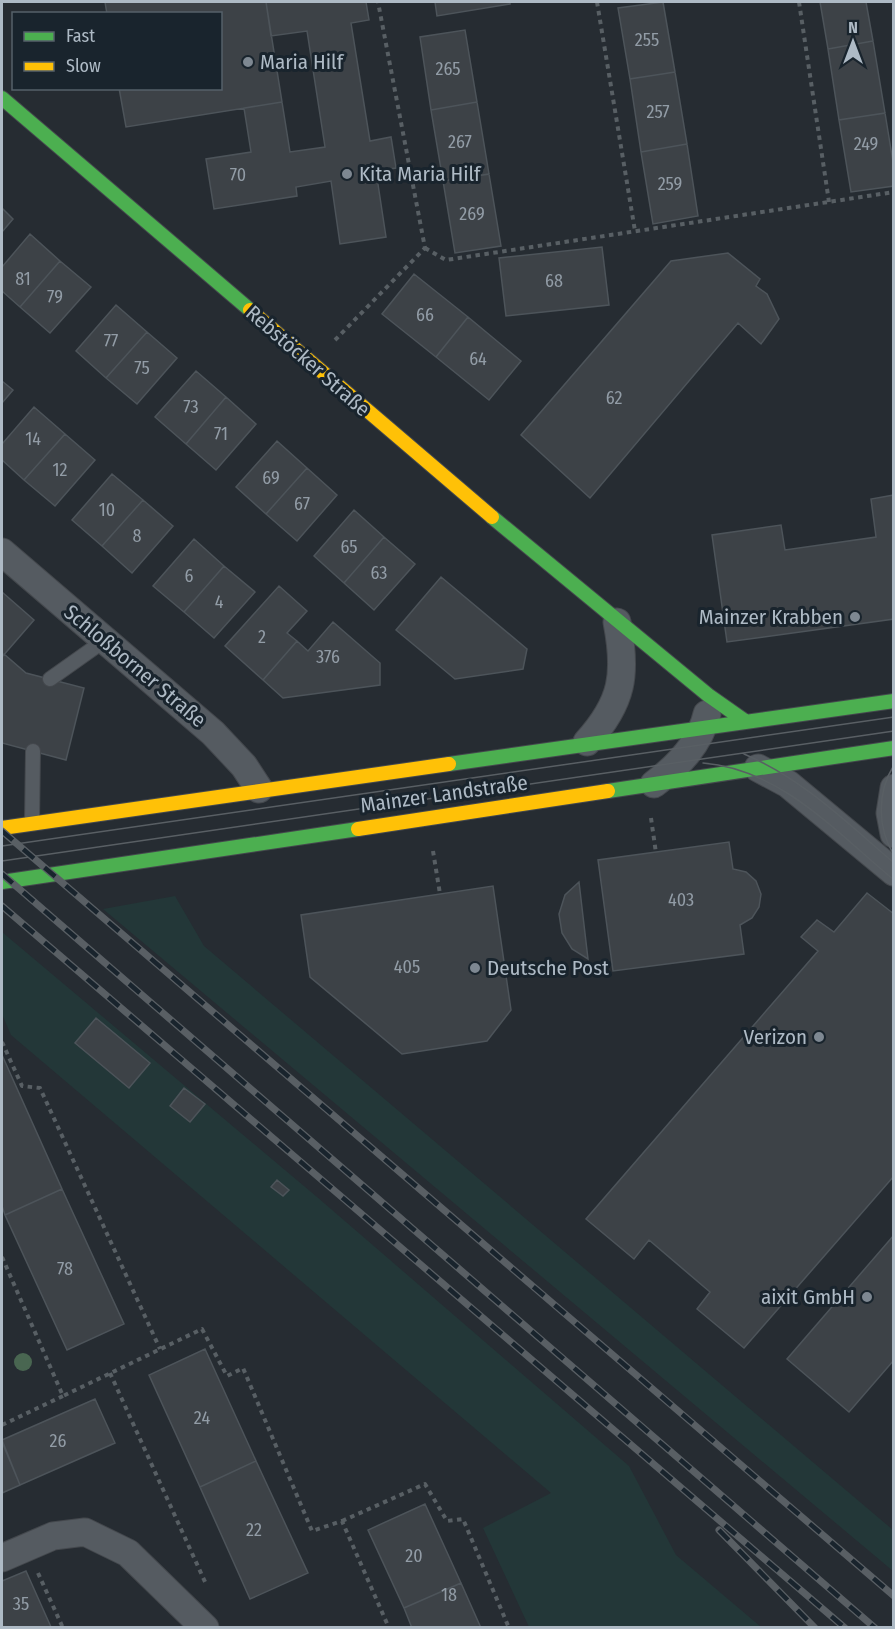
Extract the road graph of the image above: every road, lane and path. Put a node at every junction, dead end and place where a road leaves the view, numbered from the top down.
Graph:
1 (378, 2) edge
2 (597, 2) edge
3 (799, 2) edge
4 (2, 98) edge
5 (894, 192) edge
6 (829, 202) junction
7 (635, 231) junction
8 (425, 248) junction
9 (312, 364) junction
10 (2, 552) edge
11 (617, 622) junction
12 (105, 640) junction
13 (50, 679) dead end
14 (708, 695) junction
15 (894, 701) edge
16 (745, 721) junction
17 (704, 727) junction
18 (587, 742) junction
19 (894, 748) edge
20 (33, 751) dead end
21 (758, 768) junction
22 (654, 784) junction
23 (894, 788) edge
24 (259, 789) junction
25 (650, 813) dead end
26 (32, 823) junction
27 (2, 828) edge
28 (894, 834) edge
29 (432, 846) dead end
30 (656, 853) dead end
31 (894, 872) edge
32 (2, 882) edge
33 (440, 894) dead end
34 (2, 1042) edge
35 (2, 1257) edge
36 (160, 1349) junction
37 (110, 1373) junction
38 (63, 1396) junction
39 (2, 1425) edge
40 (342, 1521) junction
41 (26, 1547) junction
42 (2, 1558) edge
43 (206, 1585) dead end
44 (63, 1628) edge
45 (205, 1628) edge
46 (389, 1628) edge
47 (509, 1628) edge

1 - 8 path
2 - 7 path
3 - 6 path
4 - 9 main road, Rebstöcker Straße
5 - 6 path
6 - 7 path
7 - 8 path
8 - 9 path
9 - 11 main road, Rebstöcker Straße
10 - 12 street, Schloßborner Straße
11 - 14 main road, Rebstöcker Straße
11 - 18 street
12 - 13 lane
12 - 24 street, Schloßborner Straße
14 - 16 main road, Rebstöcker Straße
14 - 17 street
15 - 16 main road, Mainzer Landstraße
16 - 17 main road, Mainzer Landstraße
17 - 18 main road, Mainzer Landstraße
17 - 22 street
18 - 24 main road, Mainzer Landstraße
19 - 21 main road, Mainzer Landstraße
20 - 26 lane
21 - 22 main road, Mainzer Landstraße
21 - 31 street
22 - 32 main road, Mainzer Landstraße
23 - 28 street
24 - 26 main road, Mainzer Landstraße
25 - 30 path
26 - 27 main road, Mainzer Landstraße
29 - 33 path
34 - 36 path
35 - 38 path
36 - 37 path
36 - 40 path
37 - 38 path
37 - 43 path
38 - 39 path
40 - 46 path
40 - 47 path
41 - 42 street
41 - 44 path
41 - 45 street

